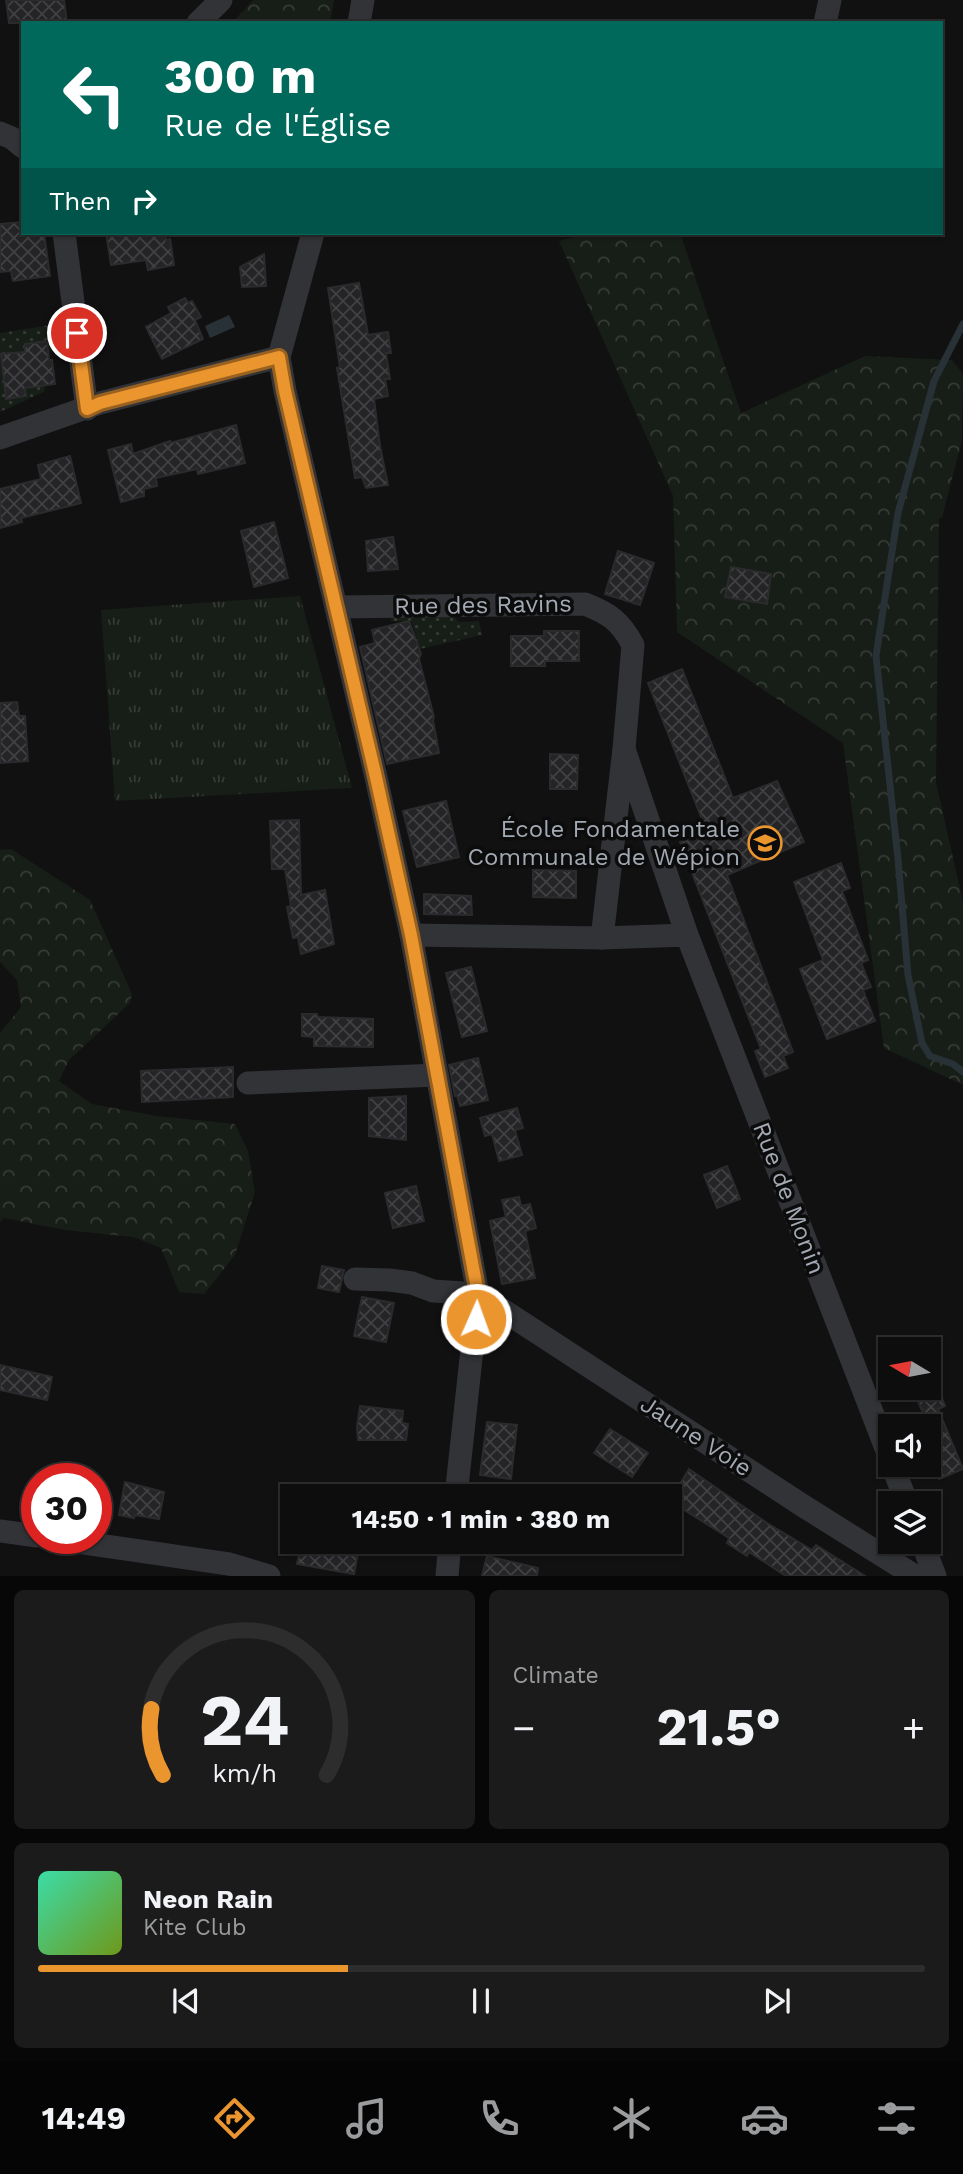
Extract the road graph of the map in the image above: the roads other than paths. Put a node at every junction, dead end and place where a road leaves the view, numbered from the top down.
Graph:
1 (221, 0) edge
2 (363, 0) edge
3 (830, 0) edge
4 (200, 21) edge
5 (359, 21) edge
6 (825, 21) edge
7 (0, 133) edge
8 (21, 145) edge
9 (64, 235) edge
10 (312, 235) edge
11 (279, 357) junction
12 (87, 409) junction
13 (0, 438) edge
14 (336, 607) junction
15 (624, 749) junction
16 (411, 935) junction
17 (687, 935) junction
18 (602, 938) junction
19 (437, 1075) junction
20 (248, 1083) dead end
21 (355, 1279) dead end
22 (478, 1294) junction
23 (878, 1427) edge
24 (457, 1484) edge
25 (0, 1531) edge
26 (21, 1534) edge
27 (112, 1547) edge
28 (449, 1554) edge
29 (927, 1554) edge
30 (268, 1576) edge
31 (447, 1576) edge
32 (915, 1576) edge
33 (935, 1576) edge

1 - 4 street
2 - 5 street
3 - 6 street
7 - 8 street
9 - 12 street
10 - 11 street
11 - 12 street
11 - 14 street
12 - 13 street
14 - 15 street, Rue des Ravins
14 - 16 street
15 - 17 street, Rue de Monin
15 - 18 street
16 - 18 street
16 - 19 street
17 - 18 street
17 - 23 street, Rue de Monin
19 - 20 street
19 - 22 street
21 - 22 street
22 - 24 street
22 - 32 street, Jaune Voie
25 - 26 street
27 - 30 street
28 - 31 street
29 - 33 street

